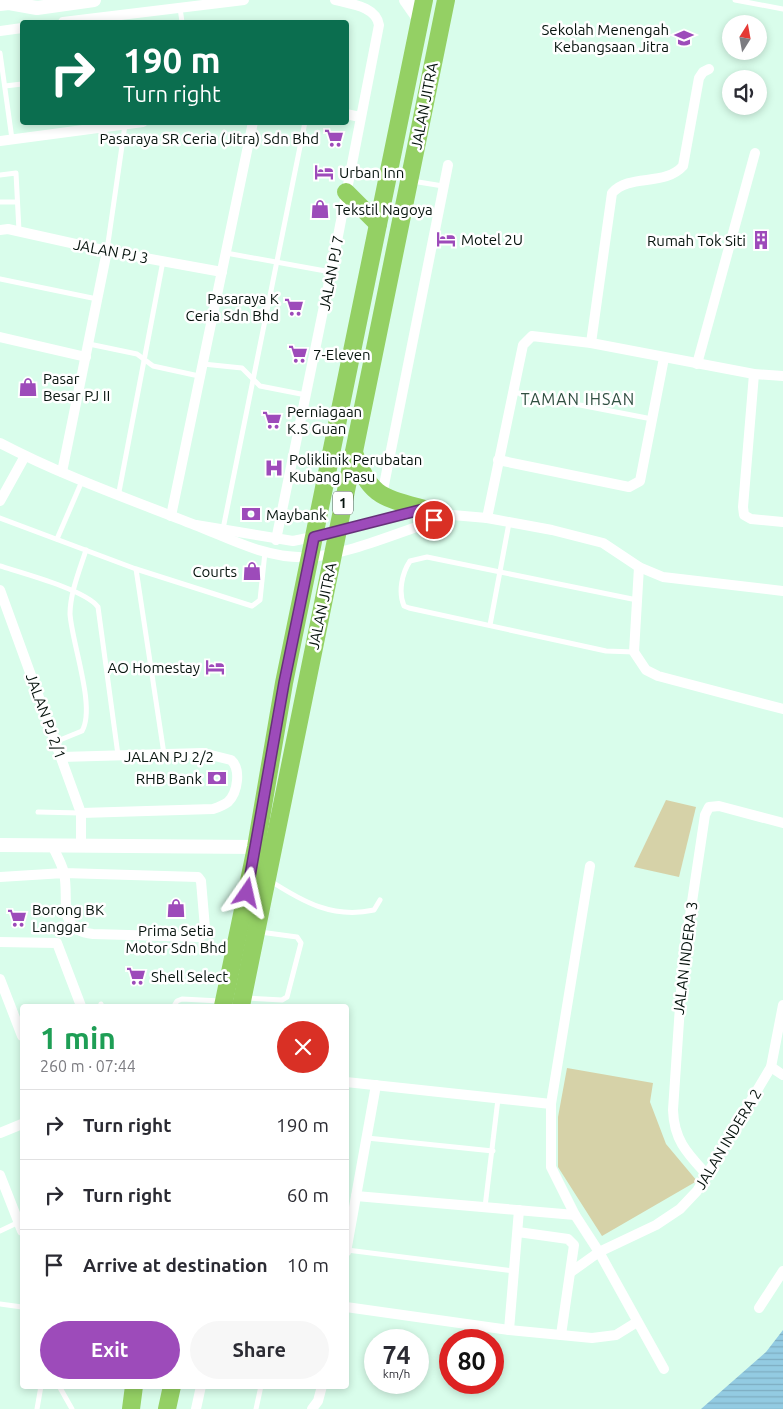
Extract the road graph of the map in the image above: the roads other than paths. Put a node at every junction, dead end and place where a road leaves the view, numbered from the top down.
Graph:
1 (93, 0) edge
2 (244, 0) edge
3 (335, 0) edge
4 (406, 0) edge
5 (424, 0) edge
6 (446, 0) edge
7 (735, 0) edge
8 (7, 2) edge
9 (765, 3) edge
10 (180, 7) junction
11 (783, 9) edge
12 (78, 20) edge
13 (182, 20) edge
14 (420, 20) junction
15 (20, 28) edge
16 (0, 31) edge
17 (0, 53) edge
18 (709, 69) dead end
19 (20, 84) edge
20 (5, 86) junction
21 (349, 115) edge
22 (360, 117) junction
23 (125, 125) joint
24 (252, 125) edge
25 (304, 125) edge
26 (12, 139) junction
27 (0, 141) edge
28 (756, 153) dead end
29 (448, 166) dead end
30 (0, 175) edge
31 (409, 180) junction
32 (443, 186) junction
33 (346, 192) junction
34 (0, 202) edge
35 (18, 202) junction
36 (378, 224) junction
37 (0, 230) edge
38 (18, 232) junction
39 (106, 251) junction
40 (226, 253) junction
41 (163, 261) junction
42 (278, 262) junction
43 (222, 272) junction
44 (332, 272) junction
45 (0, 279) edge
46 (98, 299) junction
47 (0, 337) edge
48 (591, 343) junction
49 (89, 344) junction
50 (86, 357) junction
51 (664, 358) junction
52 (145, 359) junction
53 (202, 363) junction
54 (697, 364) junction
55 (754, 374) junction
56 (199, 376) junction
57 (783, 376) edge
58 (253, 381) junction
59 (512, 392) junction
60 (306, 395) junction
61 (652, 419) junction
62 (0, 443) edge
63 (354, 452) junction
64 (25, 456) junction
65 (498, 460) junction
66 (62, 472) junction
67 (82, 481) junction
68 (382, 495) junction
69 (118, 497) junction
70 (0, 501) edge
71 (432, 511) junction
72 (171, 516) junction
73 (0, 518) edge
74 (487, 518) junction
75 (509, 522) junction
76 (783, 522) edge
77 (196, 525) junction
78 (223, 529) junction
79 (337, 532) junction
80 (314, 537) junction
81 (57, 539) junction
82 (276, 540) junction
83 (86, 550) junction
84 (265, 552) junction
85 (333, 552) junction
86 (309, 557) junction
87 (0, 566) edge
88 (639, 567) junction
89 (136, 569) junction
90 (498, 572) junction
91 (0, 590) edge
92 (783, 590) edge
93 (74, 591) junction
94 (637, 600) junction
95 (490, 625) junction
96 (634, 652) junction
97 (783, 709) edge
98 (55, 742) junction
99 (164, 754) junction
100 (118, 755) junction
101 (61, 757) junction
102 (38, 812) dead end
103 (81, 813) junction
104 (783, 823) edge
105 (81, 844) junction
106 (0, 845) edge
107 (52, 845) junction
108 (256, 847) junction
109 (590, 866) dead end
110 (64, 873) junction
111 (0, 877) edge
112 (267, 879) junction
113 (380, 900) dead end
114 (257, 931) junction
115 (0, 942) edge
116 (0, 978) edge
117 (242, 1002) edge
118 (79, 1004) edge
119 (175, 1004) edge
120 (223, 1004) edge
121 (783, 1005) edge
122 (20, 1031) edge
123 (771, 1067) junction
124 (783, 1075) edge
125 (349, 1082) edge
126 (376, 1085) junction
127 (498, 1098) junction
128 (551, 1104) junction
129 (20, 1125) edge
130 (0, 1133) edge
131 (367, 1138) junction
132 (493, 1151) junction
133 (708, 1176) junction
134 (1, 1182) edge
135 (356, 1196) junction
136 (485, 1207) junction
137 (519, 1210) junction
138 (575, 1215) junction
139 (20, 1225) edge
140 (20, 1227) edge
141 (0, 1231) edge
142 (518, 1232) junction
143 (349, 1234) edge
144 (349, 1251) edge
145 (599, 1252) junction
146 (514, 1271) junction
147 (783, 1271) edge
148 (571, 1272) junction
149 (0, 1304) edge
150 (20, 1307) edge
151 (349, 1307) edge
152 (759, 1308) dead end
153 (637, 1322) junction
154 (509, 1330) junction
155 (561, 1335) junction
156 (664, 1369) dead end
157 (40, 1389) edge
158 (62, 1389) edge
159 (134, 1389) edge
160 (171, 1389) edge
161 (200, 1389) edge
162 (260, 1389) edge
163 (321, 1389) edge
164 (37, 1409) edge
165 (72, 1409) edge
166 (131, 1409) edge
167 (167, 1409) edge
168 (196, 1409) edge
169 (256, 1409) edge
170 (312, 1409) edge

1 - 8 main road
2 - 10 street
3 - 22 street, JALAN PJ 7
4 - 14 main road
5 - 14 highway, JALAN JITRA / 1
6 - 31 highway, JALAN JITRA / 1
7 - 9 lane
9 - 11 lane
10 - 12 street
10 - 13 lane
14 - 36 highway, JALAN JITRA / 1
15 - 16 street
17 - 20 lane
18 - 48 street
19 - 20 lane
20 - 26 lane
21 - 22 street
22 - 33 street, JALAN PJ 7
23 - 26 street
23 - 39 lane
24 - 40 street
25 - 42 lane
26 - 27 street
28 - 54 street
29 - 32 street
30 - 35 lane
31 - 32 lane
31 - 63 highway, JALAN JITRA / 1
32 - 68 street
33 - 36 highway
33 - 44 street, JALAN PJ 7
34 - 35 lane
35 - 38 lane
36 - 80 highway, JALAN JITRA / 1
37 - 38 street, JALAN PJ 3
38 - 39 street, JALAN PJ 3
39 - 41 street, JALAN PJ 3
39 - 46 street
40 - 42 lane
40 - 43 street
41 - 43 street, JALAN PJ 3
41 - 52 lane
42 - 44 lane
42 - 58 lane
43 - 53 street
44 - 60 street, JALAN PJ 7
45 - 46 lane
46 - 49 street
47 - 50 street
48 - 51 street
48 - 59 street
49 - 50 street
49 - 52 lane
50 - 66 street
51 - 54 street
51 - 61 street
52 - 56 lane
52 - 69 lane
53 - 56 street
53 - 58 lane
54 - 55 street
55 - 57 street
55 - 76 street
56 - 72 street
58 - 60 lane
58 - 78 lane
59 - 61 lane
59 - 65 street
60 - 82 street, JALAN PJ 7
61 - 65 street
62 - 64 street
63 - 68 highway
63 - 79 highway, JALAN JITRA / 1
64 - 66 street
64 - 70 street
65 - 74 street
66 - 67 street
67 - 69 street
67 - 81 lane
68 - 71 highway
69 - 72 street
71 - 74 street
71 - 79 street
71 - 85 street
72 - 77 street
73 - 81 lane
74 - 75 street
75 - 88 street
75 - 90 lane
77 - 78 street
77 - 84 street
78 - 82 street
79 - 80 street
79 - 85 highway, JALAN JITRA / 1
80 - 82 street
80 - 86 highway, JALAN JITRA / 1
81 - 83 lane
83 - 89 lane
83 - 93 lane
84 - 86 street
84 - 89 lane
85 - 86 street
85 - 112 highway, JALAN JITRA / 1
86 - 108 highway, JALAN JITRA / 1
87 - 93 lane
88 - 92 street
88 - 94 street
89 - 99 lane
90 - 94 lane
90 - 95 lane
90 - 95 lane
91 - 98 street, JALAN PJ 2/1
93 - 98 lane
93 - 100 lane
94 - 96 street
95 - 96 lane
96 - 97 street
98 - 101 street, JALAN PJ 2/1
99 - 100 street, JALAN PJ 2/2
99 - 103 street, JALAN PJ 2/2
100 - 101 street, JALAN PJ 2/2
101 - 103 street, JALAN PJ 2/1
102 - 103 lane
103 - 105 street, JALAN PJ 2/1
104 - 133 street, JALAN INDERA 3
105 - 107 main road
105 - 108 main road
106 - 107 main road
107 - 110 street
108 - 120 highway, JALAN JITRA / 1
109 - 128 street
110 - 110 street
110 - 111 street
112 - 113 lane
112 - 114 highway, JALAN JITRA / 1
114 - 117 highway, JALAN JITRA / 1
114 - 117 lane
115 - 118 street
116 - 122 street
119 - 120 lane
121 - 123 street, JALAN INDERA 2
123 - 124 street
123 - 133 street, JALAN INDERA 2
125 - 126 street
126 - 127 street
126 - 131 street
127 - 128 street
127 - 132 lane
128 - 138 street
129 - 130 street
131 - 132 lane
131 - 135 street
132 - 136 lane
133 - 145 street, JALAN INDERA 2
134 - 139 street
135 - 136 street
135 - 143 street
136 - 137 street
137 - 138 street
137 - 142 street
138 - 145 street
140 - 141 lane
142 - 146 street
142 - 148 street
144 - 146 lane
145 - 148 street, JALAN INDERA 2
145 - 153 street
146 - 154 street
147 - 152 street
148 - 155 street
149 - 150 lane
151 - 154 street
153 - 155 street
153 - 156 street
154 - 155 street
157 - 164 lane
158 - 165 lane
159 - 166 highway
160 - 167 highway
161 - 168 street
162 - 169 lane
163 - 170 street

